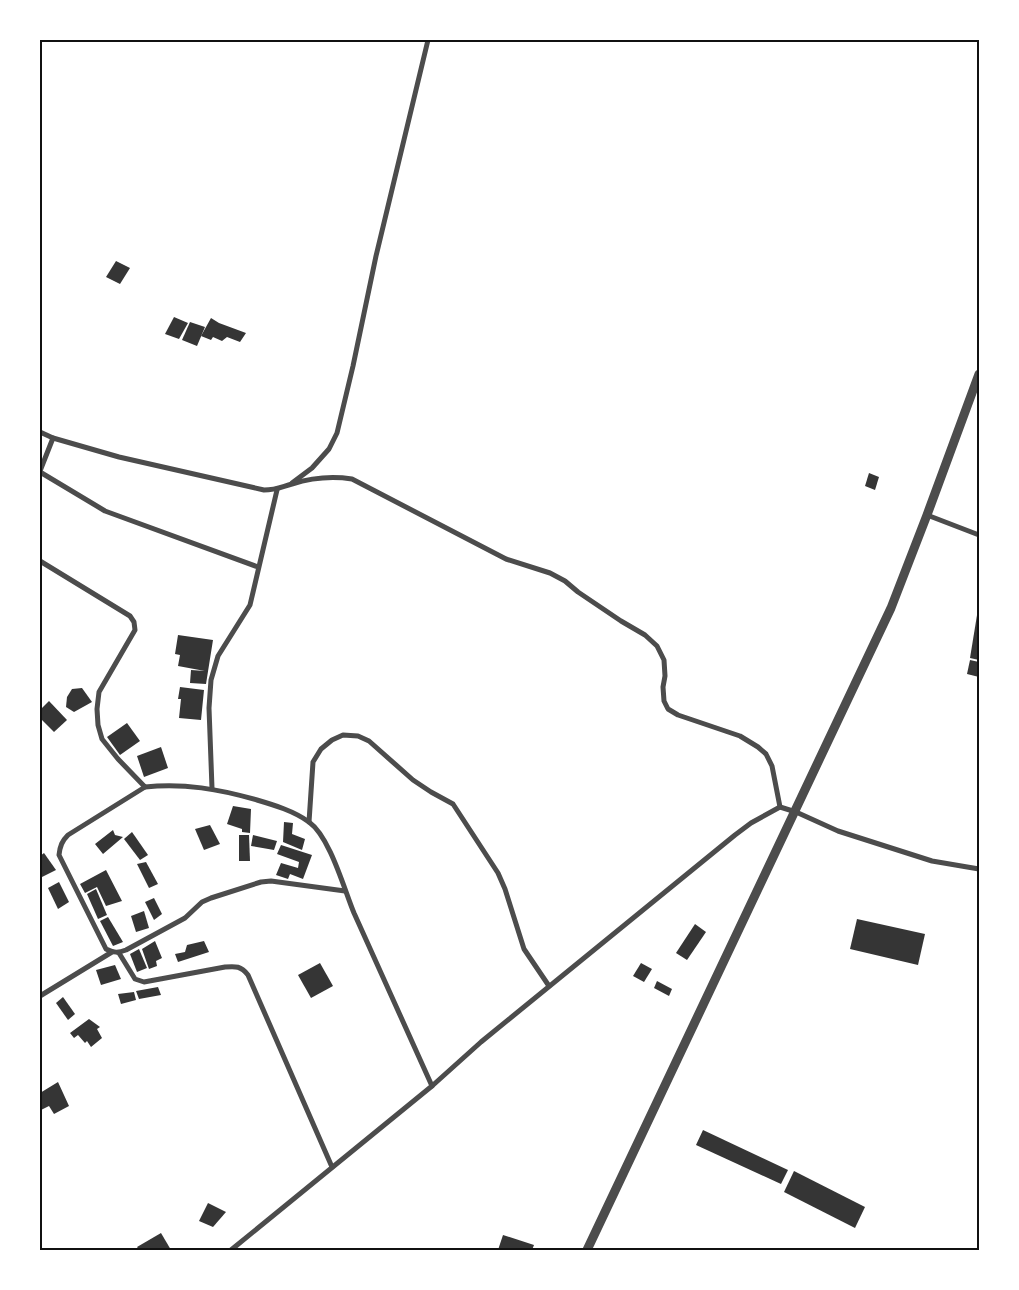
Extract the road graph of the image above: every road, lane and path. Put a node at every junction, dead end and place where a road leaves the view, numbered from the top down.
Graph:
1 (428, 40) edge
2 (979, 374) edge
3 (40, 432) edge
4 (53, 438) junction
5 (40, 471) edge
6 (291, 484) junction
7 (277, 490) junction
8 (927, 515) junction
9 (979, 535) edge
10 (40, 561) edge
11 (258, 567) junction
12 (145, 787) junction
13 (212, 788) junction
14 (780, 807) junction
15 (796, 812) junction
16 (309, 822) junction
17 (979, 869) edge
18 (344, 891) junction
19 (112, 952) junction
20 (118, 953) junction
21 (549, 986) junction
22 (40, 996) edge
23 (432, 1086) junction
24 (332, 1167) junction
25 (589, 1249) edge
26 (231, 1250) edge

1 - 6 street
2 - 8 street
3 - 4 street
4 - 5 street
4 - 7 street
5 - 11 street
6 - 7 street
6 - 14 street
7 - 11 street
8 - 9 street
8 - 15 street
10 - 12 street
11 - 13 street
12 - 13 street
12 - 19 street
13 - 16 street
14 - 15 street
14 - 21 street
15 - 17 street
15 - 25 street
16 - 18 street
16 - 21 street
18 - 20 street
18 - 23 street
19 - 20 street
19 - 22 street
20 - 24 street
21 - 23 street
23 - 24 street
24 - 26 street

